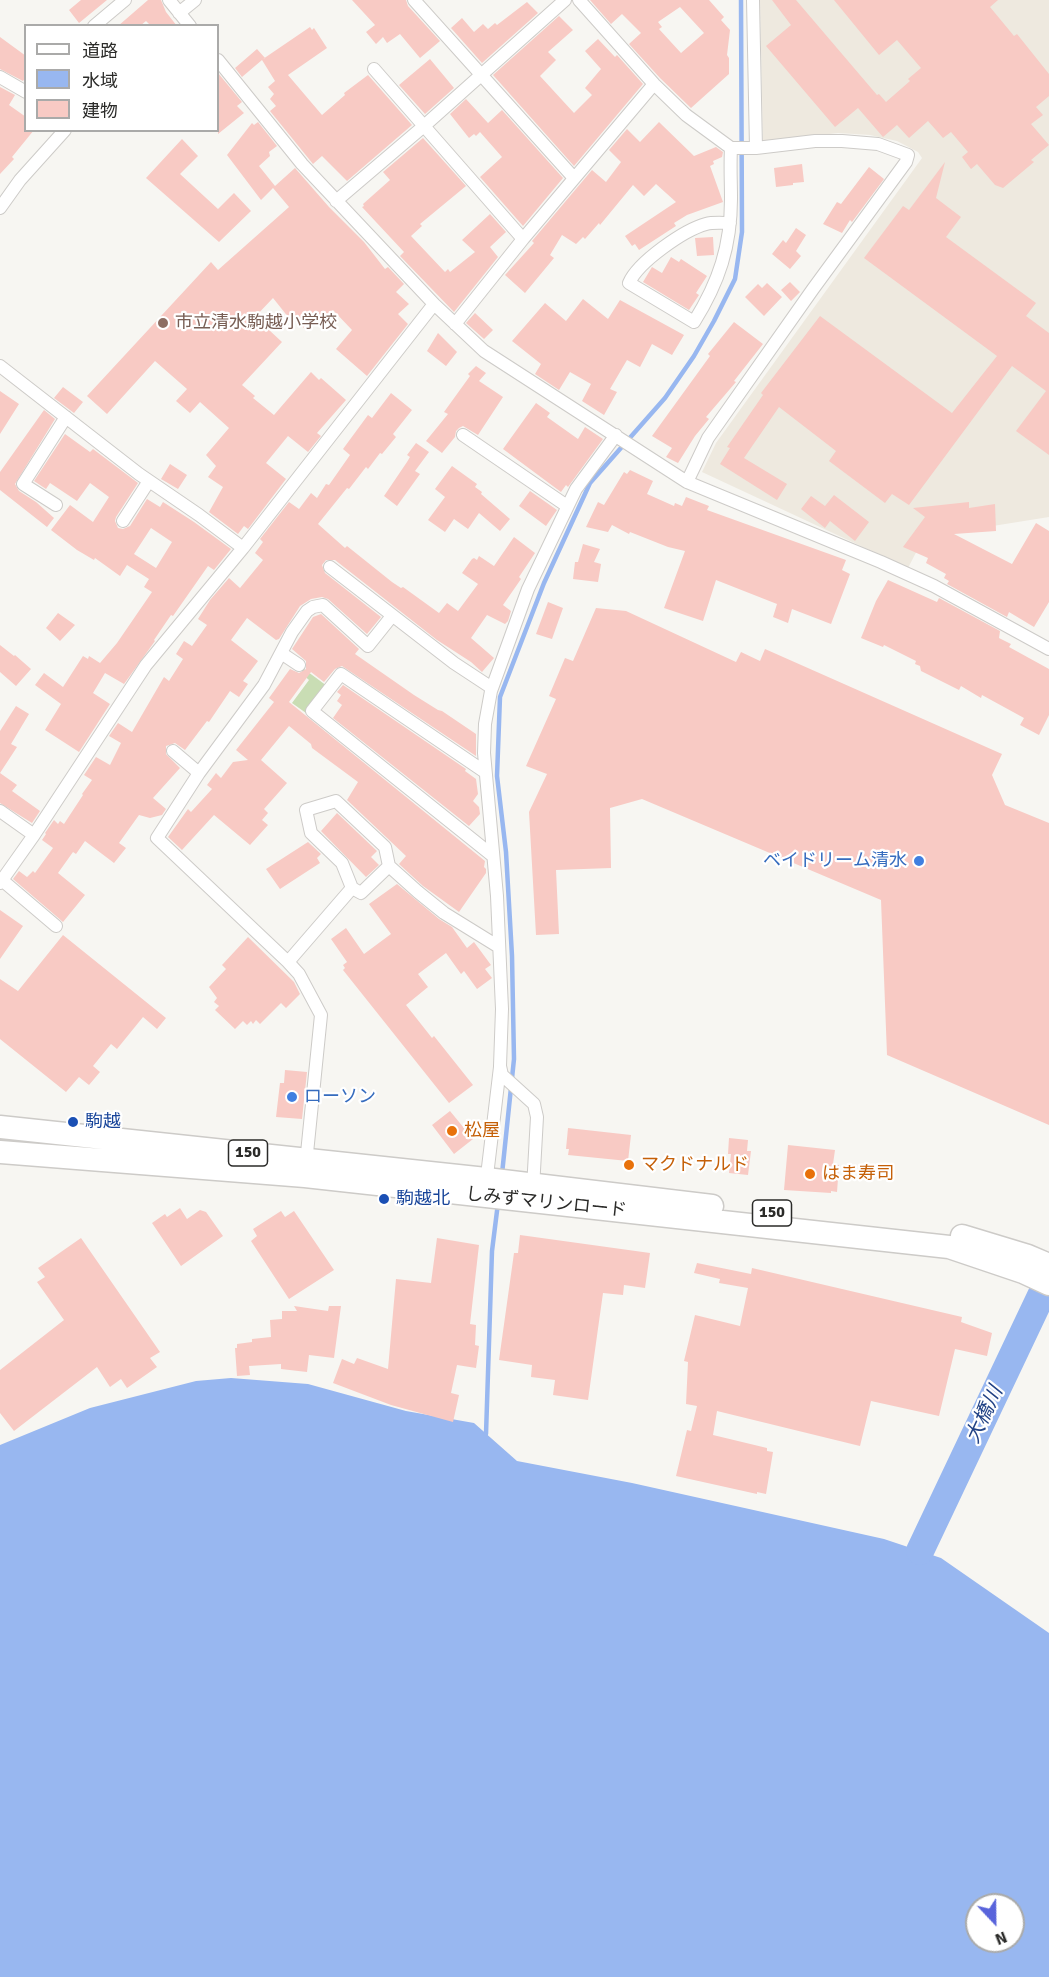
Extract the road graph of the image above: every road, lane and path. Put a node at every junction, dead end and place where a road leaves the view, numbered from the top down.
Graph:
1 (125, 0) edge
2 (169, 0) edge
3 (195, 0) edge
4 (414, 0) edge
5 (565, 0) edge
6 (579, 0) edge
7 (753, 0) edge
8 (179, 13) junction
9 (96, 24) edge
10 (188, 24) edge
11 (219, 61) edge
12 (374, 69) dead end
13 (480, 76) junction
14 (0, 77) edge
15 (654, 84) junction
16 (24, 92) edge
17 (424, 126) junction
18 (63, 132) edge
19 (731, 148) junction
20 (756, 148) junction
21 (574, 178) junction
22 (336, 201) junction
23 (0, 208) edge
24 (730, 223) junction
25 (523, 239) junction
26 (434, 304) junction
27 (455, 324) junction
28 (0, 366) edge
29 (66, 417) junction
30 (463, 435) dead end
31 (618, 437) junction
32 (149, 481) junction
33 (687, 482) junction
34 (56, 505) dead end
35 (567, 506) junction
36 (123, 521) dead end
37 (243, 548) junction
38 (330, 567) dead end
39 (392, 616) junction
40 (1049, 649) edge
41 (281, 653) junction
42 (299, 665) dead end
43 (492, 688) junction
44 (173, 751) dead end
45 (485, 772) junction
46 (199, 773) junction
47 (0, 811) edge
48 (34, 835) junction
49 (493, 856) junction
50 (389, 866) junction
51 (1, 882) edge
52 (352, 888) junction
53 (56, 926) dead end
54 (499, 947) junction
55 (288, 962) junction
56 (501, 1070) junction
57 (0, 1126) edge
58 (0, 1152) edge
59 (306, 1168) junction
60 (506, 1190) junction
61 (1025, 1264) junction
62 (1049, 1265) edge
63 (1049, 1284) edge

1 - 9 street
2 - 8 street
3 - 8 street
4 - 13 street
5 - 13 street
6 - 15 street
7 - 20 street
8 - 10 street
11 - 22 street
12 - 17 street
13 - 17 street
13 - 21 street
14 - 16 street
15 - 19 street
15 - 21 street
17 - 22 street
17 - 25 street
18 - 23 street
19 - 20 street
19 - 24 street
20 - 33 street
21 - 25 street
22 - 26 street
24 - 24 street
25 - 27 street
26 - 27 street
26 - 37 street
27 - 31 street
28 - 29 street
29 - 32 street
29 - 34 street
30 - 35 street
31 - 33 street
31 - 35 street
32 - 36 street
32 - 37 street
33 - 40 street
35 - 43 street
37 - 48 street
38 - 39 street
39 - 41 street
39 - 43 street
41 - 42 street
41 - 46 street
43 - 45 street
44 - 46 street
45 - 49 street
45 - 49 street
46 - 55 street
47 - 48 street
48 - 51 street
49 - 54 street
50 - 52 street
50 - 52 street
50 - 54 street
51 - 53 street
52 - 55 street
54 - 56 street
55 - 59 street
56 - 60 street
56 - 60 street
57 - 59 highway, しみずマリンロード / 150
58 - 59 highway, しみずマリンロード / 150
59 - 60 highway, しみずマリンロード / 150
60 - 61 highway, しみずマリンロード / 150
61 - 62 highway, しみずマリンロード / 150
61 - 63 highway, しみずマリンロード / 150

